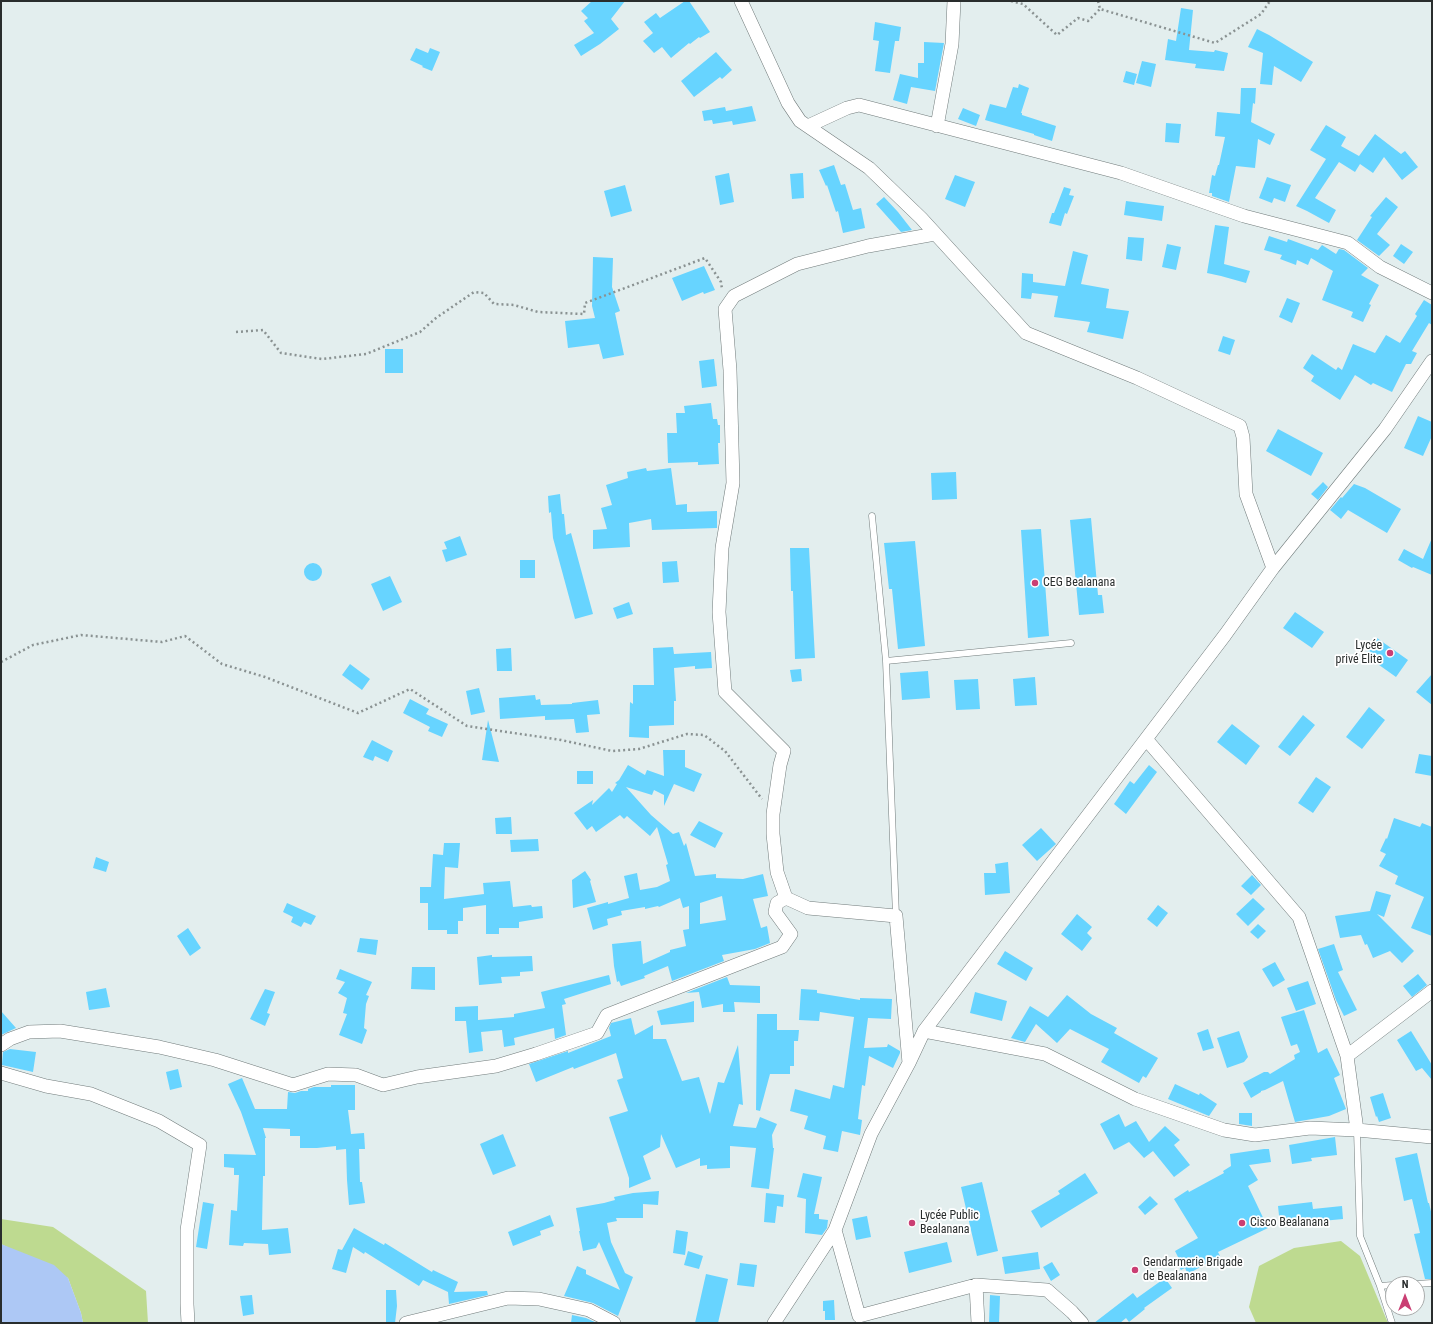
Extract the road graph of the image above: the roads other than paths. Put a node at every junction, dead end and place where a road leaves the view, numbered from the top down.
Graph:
1 (741, 1) edge
2 (954, 1) edge
3 (808, 126) junction
4 (937, 126) junction
5 (935, 234) junction
6 (1432, 293) edge
7 (1432, 361) edge
8 (872, 516) dead end
9 (1273, 568) junction
10 (1071, 643) dead end
11 (886, 661) junction
12 (1146, 739) junction
13 (786, 898) junction
14 (896, 916) junction
15 (1432, 990) edge
16 (924, 1031) junction
17 (1, 1045) edge
18 (1347, 1056) junction
19 (909, 1063) junction
20 (1, 1073) edge
21 (1358, 1130) junction
22 (1432, 1137) edge
23 (835, 1230) junction
24 (976, 1285) junction
25 (1380, 1286) junction
26 (1385, 1286) edge
27 (188, 1323) edge
28 (406, 1323) edge
29 (614, 1323) edge
30 (774, 1323) edge
31 (978, 1323) edge
32 (1082, 1323) edge
33 (1392, 1323) edge

1 - 3 street
2 - 4 street
3 - 4 street
3 - 5 street
4 - 6 street
5 - 9 street
5 - 13 street
7 - 9 street
8 - 11 lane
9 - 12 street
10 - 11 lane
11 - 14 lane
12 - 16 street
12 - 18 street
13 - 14 street
13 - 17 street
14 - 19 street
15 - 18 street
16 - 19 street
16 - 21 street
18 - 21 street
19 - 23 street
20 - 27 street
21 - 22 street
21 - 25 lane
23 - 24 street
23 - 30 street
24 - 31 street
24 - 32 street
25 - 26 lane
25 - 33 lane
28 - 29 street

